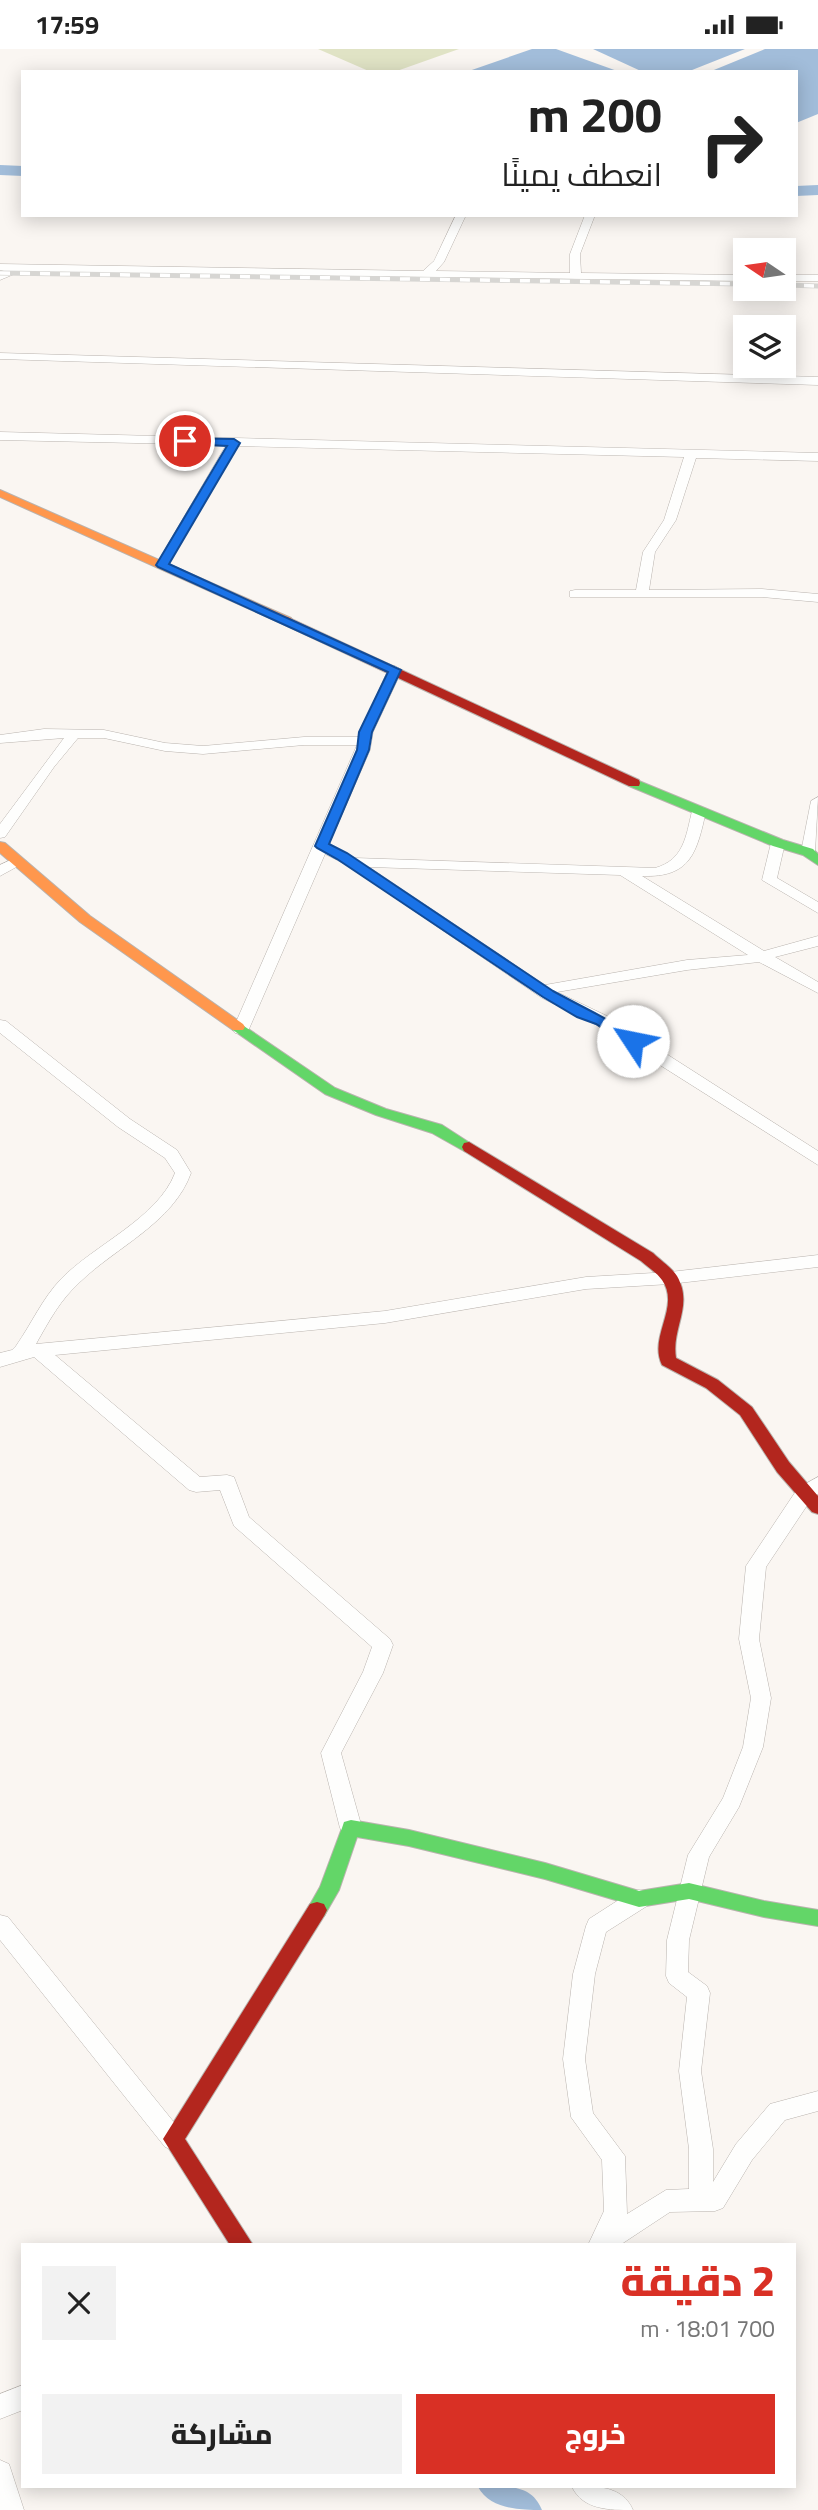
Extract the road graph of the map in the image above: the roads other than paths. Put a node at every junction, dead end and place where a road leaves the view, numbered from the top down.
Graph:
1 (460, 217) edge
2 (589, 217) edge
3 (0, 266) edge
4 (129, 266) junction
5 (17, 268) junction
6 (143, 270) junction
7 (264, 272) junction
8 (426, 274) junction
9 (576, 276) junction
10 (0, 277) edge
11 (733, 278) edge
12 (796, 278) edge
13 (818, 278) edge
14 (0, 356) edge
15 (818, 381) edge
16 (0, 436) edge
17 (234, 443) junction
18 (691, 455) junction
19 (818, 457) edge
20 (0, 493) edge
21 (162, 565) junction
22 (575, 594) dead end
23 (642, 595) junction
24 (818, 598) edge
25 (395, 670) junction
26 (75, 733) junction
27 (0, 740) edge
28 (365, 741) junction
29 (818, 801) edge
30 (699, 811) junction
31 (0, 834) edge
32 (778, 843) junction
33 (321, 846) junction
34 (5, 853) edge
35 (813, 856) edge
36 (352, 862) junction
37 (622, 870) junction
38 (0, 872) edge
39 (818, 908) edge
40 (818, 941) edge
41 (761, 956) junction
42 (818, 988) edge
43 (542, 990) junction
44 (0, 1025) edge
45 (242, 1029) junction
46 (818, 1159) edge
47 (818, 1261) edge
48 (670, 1278) junction
49 (18, 1355) edge
50 (814, 1495) edge
51 (351, 1828) junction
52 (689, 1891) junction
53 (639, 1899) junction
54 (818, 1917) edge
55 (0, 1924) edge
56 (818, 2101) edge
57 (173, 2139) junction
58 (701, 2200) junction
59 (241, 2243) edge
60 (602, 2243) edge
61 (604, 2243) edge
62 (21, 2398) edge
63 (0, 2407) edge
64 (0, 2473) edge
65 (587, 2488) edge
66 (11, 2510) edge
67 (620, 2510) edge

1 - 8 street
2 - 9 street
3 - 4 street
3 - 5 street
4 - 6 street
4 - 7 street
5 - 6 street
5 - 10 street
6 - 7 street
7 - 8 street
8 - 9 street
9 - 11 street
12 - 13 street
14 - 15 street
16 - 17 street
17 - 18 street
17 - 21 street
18 - 19 street
18 - 23 street
20 - 21 street
21 - 25 street
22 - 23 street
23 - 24 street
25 - 28 street
25 - 30 street
26 - 27 street
26 - 28 street
26 - 31 street
28 - 33 street
29 - 35 street
30 - 32 street
30 - 37 street
32 - 35 street
32 - 39 street
33 - 36 street
33 - 45 street
34 - 38 street
34 - 45 street
36 - 37 street
36 - 43 street
37 - 41 street
40 - 41 street
41 - 42 street
41 - 43 street
43 - 46 street
44 - 49 street
45 - 48 street
47 - 48 street
48 - 49 street
48 - 50 street
49 - 51 street
50 - 52 street
51 - 53 street
51 - 57 street
52 - 53 street
52 - 54 street
52 - 58 street
53 - 60 street
55 - 57 street
56 - 58 street
57 - 59 street
58 - 61 street
62 - 63 street
64 - 66 street
65 - 67 street

